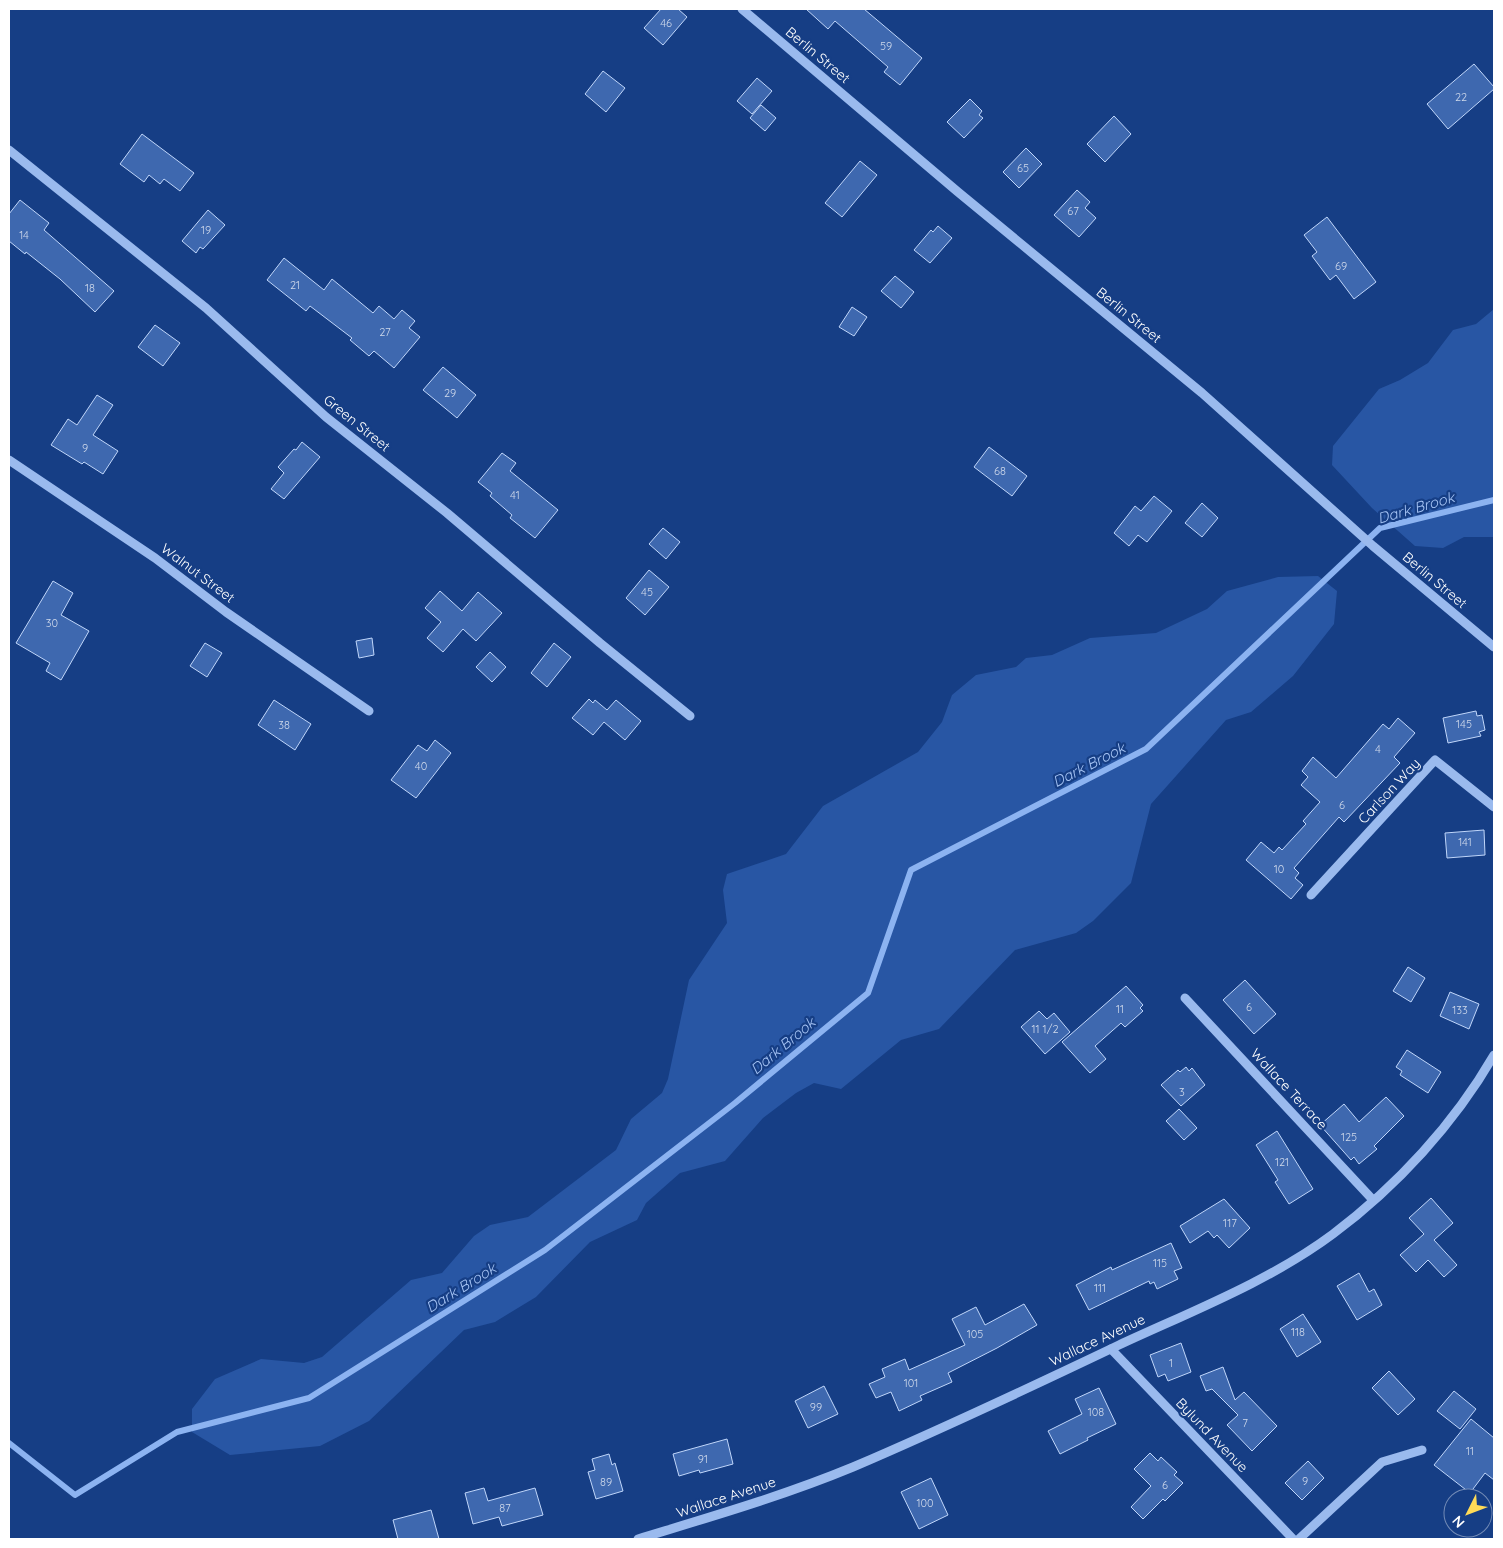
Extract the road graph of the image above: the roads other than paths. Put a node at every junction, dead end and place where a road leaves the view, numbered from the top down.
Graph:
1 (742, 9) edge
2 (9, 150) edge
3 (9, 460) edge
4 (1494, 646) edge
5 (369, 711) dead end
6 (690, 716) dead end
7 (1494, 807) edge
8 (1311, 895) dead end
9 (1186, 998) dead end
10 (1494, 1055) edge
11 (1373, 1200) junction
12 (1111, 1349) junction
13 (1422, 1450) dead end
14 (638, 1539) edge
15 (1293, 1539) edge
16 (1299, 1539) edge

1 - 4 street, Berlin Street
2 - 6 street, Green Street
3 - 5 street, Walnut Street
7 - 8 street, Carlson Way
9 - 11 street, Wallace Terrace
10 - 11 street, Wallace Avenue
11 - 12 street, Wallace Avenue
12 - 14 street, Wallace Avenue
12 - 15 street, Bylund Avenue
13 - 16 street

